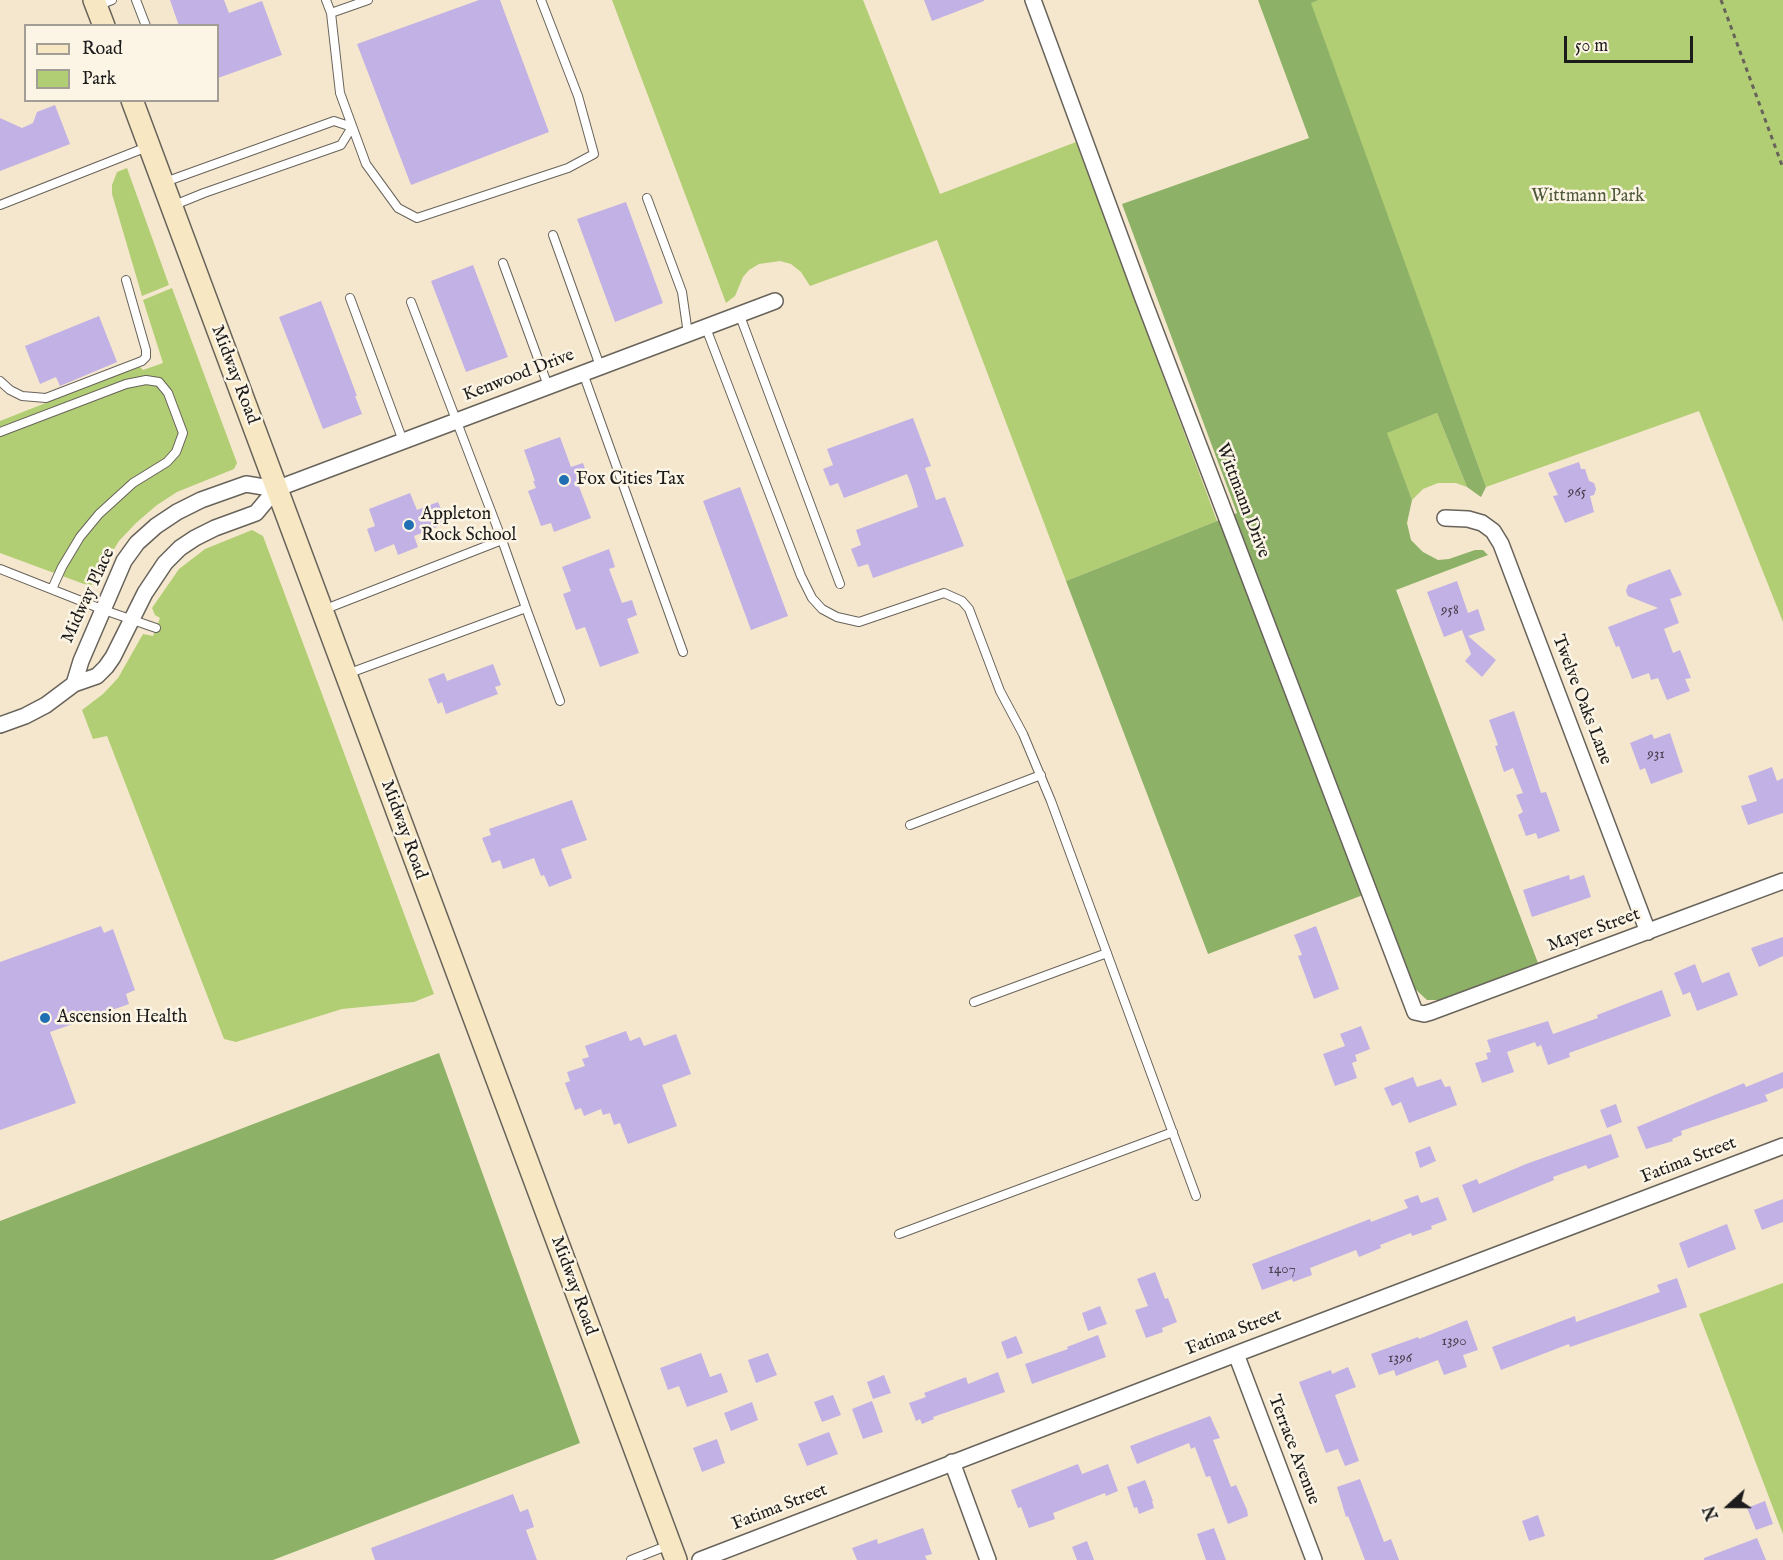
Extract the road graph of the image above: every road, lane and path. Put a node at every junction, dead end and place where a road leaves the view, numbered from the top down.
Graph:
1 (136, 0) edge
2 (326, 0) edge
3 (368, 0) edge
4 (541, 0) edge
5 (1033, 0) edge
6 (1721, 0) edge
7 (331, 13) junction
8 (145, 24) edge
9 (133, 102) edge
10 (352, 127) junction
11 (149, 146) junction
12 (1783, 168) edge
13 (162, 183) junction
14 (647, 198) dead end
15 (0, 205) edge
16 (171, 207) junction
17 (553, 235) dead end
18 (503, 263) dead end
19 (126, 280) dead end
20 (350, 298) dead end
21 (775, 301) dead end
22 (411, 302) dead end
23 (740, 316) junction
24 (706, 328) junction
25 (688, 334) junction
26 (600, 366) junction
27 (583, 373) junction
28 (0, 381) edge
29 (548, 386) junction
30 (455, 421) junction
31 (0, 432) edge
32 (403, 441) junction
33 (276, 489) junction
34 (1445, 518) dead end
35 (502, 540) junction
36 (0, 569) edge
37 (840, 584) dead end
38 (52, 589) junction
39 (526, 608) junction
40 (104, 610) junction
41 (321, 610) junction
42 (132, 620) junction
43 (156, 628) dead end
44 (683, 652) dead end
45 (345, 674) junction
46 (74, 684) junction
47 (560, 702) dead end
48 (0, 725) edge
49 (1041, 775) junction
50 (910, 825) dead end
51 (1783, 881) edge
52 (1648, 932) junction
53 (1107, 953) junction
54 (974, 1002) dead end
55 (1418, 1014) joint
56 (1173, 1132) junction
57 (1783, 1146) edge
58 (1196, 1196) dead end
59 (898, 1234) dead end
60 (1236, 1353) junction
61 (952, 1462) junction
62 (673, 1552) edge
63 (631, 1560) edge
64 (700, 1560) edge
65 (988, 1560) edge
66 (1314, 1560) edge

1 - 8 lane
2 - 7 lane
3 - 7 lane
4 - 10 lane
5 - 55 street, Wittmann Drive
6 - 12 path
7 - 10 lane
9 - 11 main road, Midway Road
10 - 13 lane
10 - 16 lane
11 - 13 main road, Midway Road
11 - 15 lane
13 - 16 main road, Midway Road
14 - 25 lane
16 - 33 main road, Midway Road
17 - 26 lane
18 - 29 lane
19 - 28 lane
20 - 32 lane
21 - 23 street, Kenwood Drive
22 - 30 lane
23 - 24 street, Kenwood Drive
23 - 37 lane
24 - 25 street, Kenwood Drive
24 - 49 lane
25 - 26 street, Kenwood Drive
26 - 27 street, Kenwood Drive
27 - 29 street, Kenwood Drive
27 - 44 lane
29 - 30 street, Kenwood Drive
30 - 32 street, Kenwood Drive
30 - 35 lane
31 - 38 lane
32 - 33 street, Kenwood Drive
33 - 40 street, Midway Place
33 - 41 main road, Midway Road
33 - 42 street
34 - 52 street, Twelve Oaks Lane
35 - 39 lane
35 - 41 lane
36 - 38 lane
38 - 40 lane
39 - 45 lane
39 - 47 lane
40 - 42 lane
40 - 46 street, Midway Place
41 - 45 main road, Midway Road
42 - 43 lane
42 - 46 street
45 - 62 main road, Midway Road
46 - 48 street
49 - 50 lane
49 - 53 lane
51 - 52 street, Mayer Street
52 - 55 street, Mayer Street
53 - 54 lane
53 - 56 lane
56 - 58 lane
56 - 59 lane
57 - 60 street, Fatima Street
60 - 61 street, Fatima Street
60 - 66 street, Terrace Avenue
61 - 64 street, Fatima Street
61 - 65 street
62 - 63 lane

